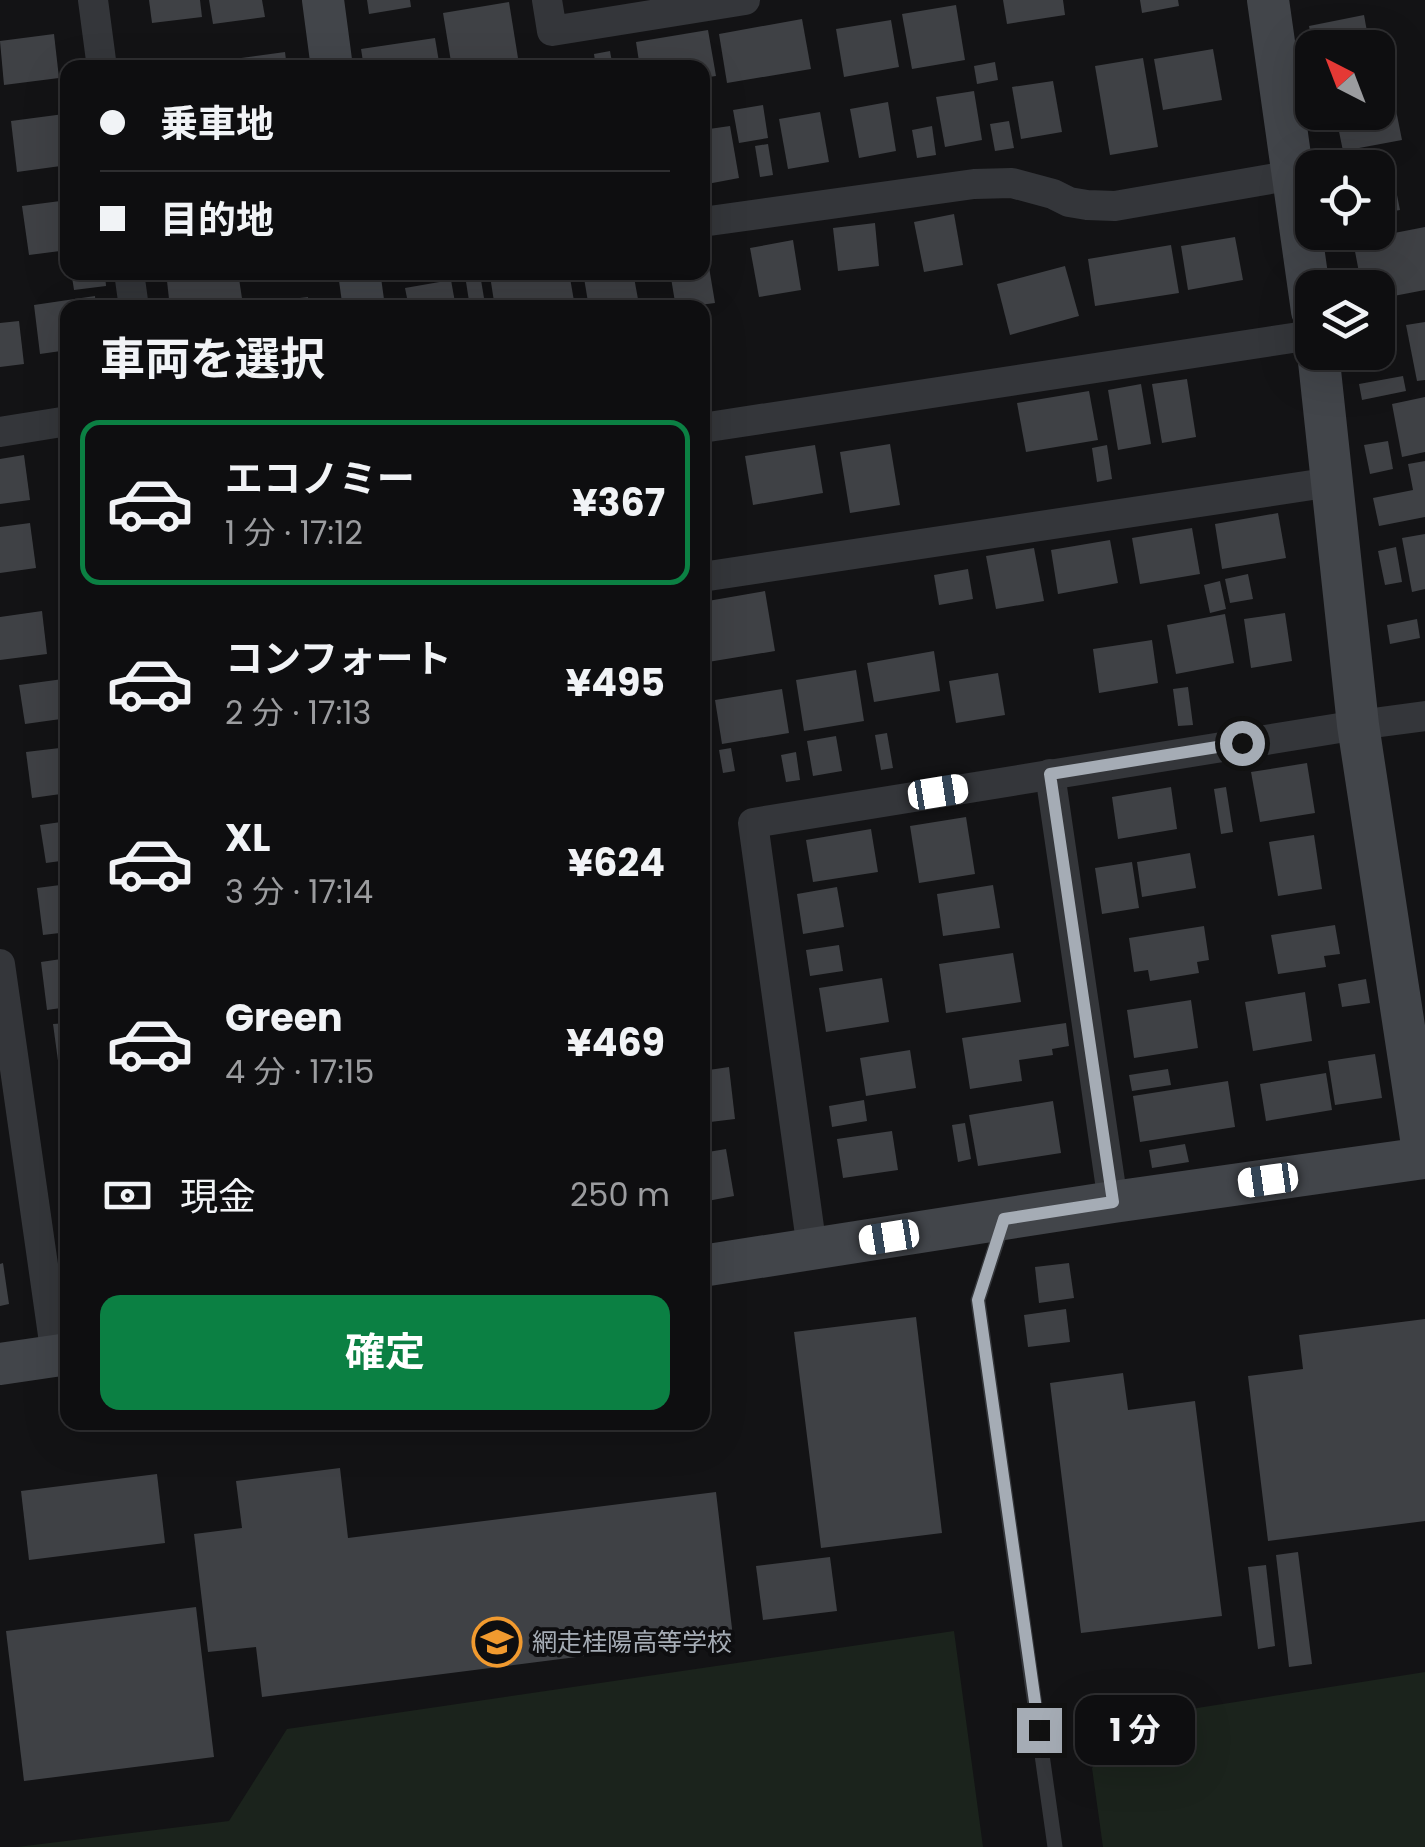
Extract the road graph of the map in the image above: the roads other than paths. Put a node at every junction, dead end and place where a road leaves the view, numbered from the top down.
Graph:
1 (93, 0) edge
2 (323, 0) edge
3 (547, 0) edge
4 (746, 0) edge
5 (1268, 0) edge
6 (101, 60) edge
7 (331, 60) edge
8 (1293, 176) junction
9 (710, 221) edge
10 (1306, 270) edge
11 (1295, 338) edge
12 (1320, 370) edge
13 (60, 422) edge
14 (710, 427) edge
15 (0, 432) edge
16 (1332, 482) junction
17 (710, 576) edge
18 (1425, 716) edge
19 (1358, 724) junction
20 (1050, 774) junction
21 (0, 964) edge
22 (1424, 1158) edge
23 (1113, 1202) junction
24 (1004, 1219) junction
25 (812, 1249) junction
26 (710, 1265) edge
27 (60, 1342) edge
28 (60, 1355) edge
29 (0, 1364) edge
30 (1055, 1847) edge

1 - 6 street
2 - 7 street
3 - 4 street
5 - 8 street
8 - 9 street
8 - 10 street
11 - 14 street
12 - 16 street
13 - 15 street
16 - 17 street
16 - 19 street
18 - 19 street
19 - 20 street
19 - 22 street
20 - 23 street
20 - 25 street
21 - 27 street
22 - 23 street
23 - 24 street
24 - 25 street
24 - 30 lane
25 - 26 street
28 - 29 street

